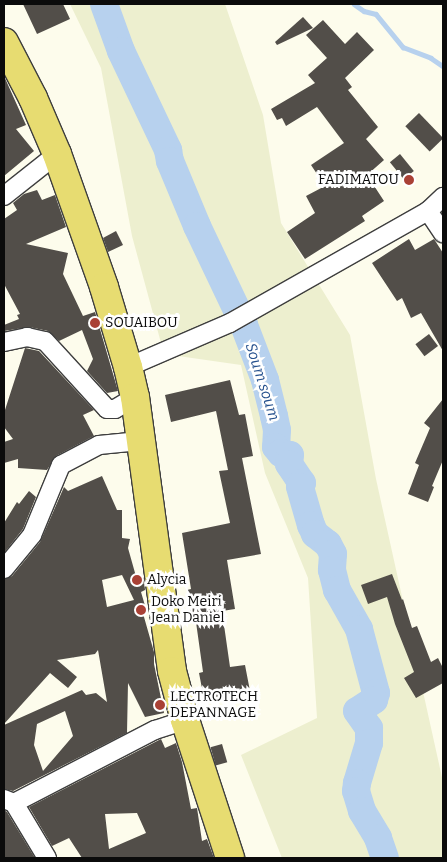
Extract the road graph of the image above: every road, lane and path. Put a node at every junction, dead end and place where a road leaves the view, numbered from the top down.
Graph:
1 (4, 42) edge
2 (57, 154) junction
3 (7, 188) edge
4 (443, 197) edge
5 (428, 211) junction
6 (443, 233) edge
7 (4, 342) edge
8 (128, 368) junction
9 (135, 397) junction
10 (140, 441) junction
11 (4, 569) edge
12 (185, 720) junction
13 (9, 801) edge
14 (47, 858) edge
15 (230, 858) edge

1 - 2 main road
2 - 3 street
2 - 8 main road
4 - 5 street
5 - 6 street
5 - 8 street
7 - 9 street
8 - 9 main road
9 - 10 main road
10 - 11 street
10 - 12 main road
12 - 13 street
12 - 15 main road
13 - 14 street

